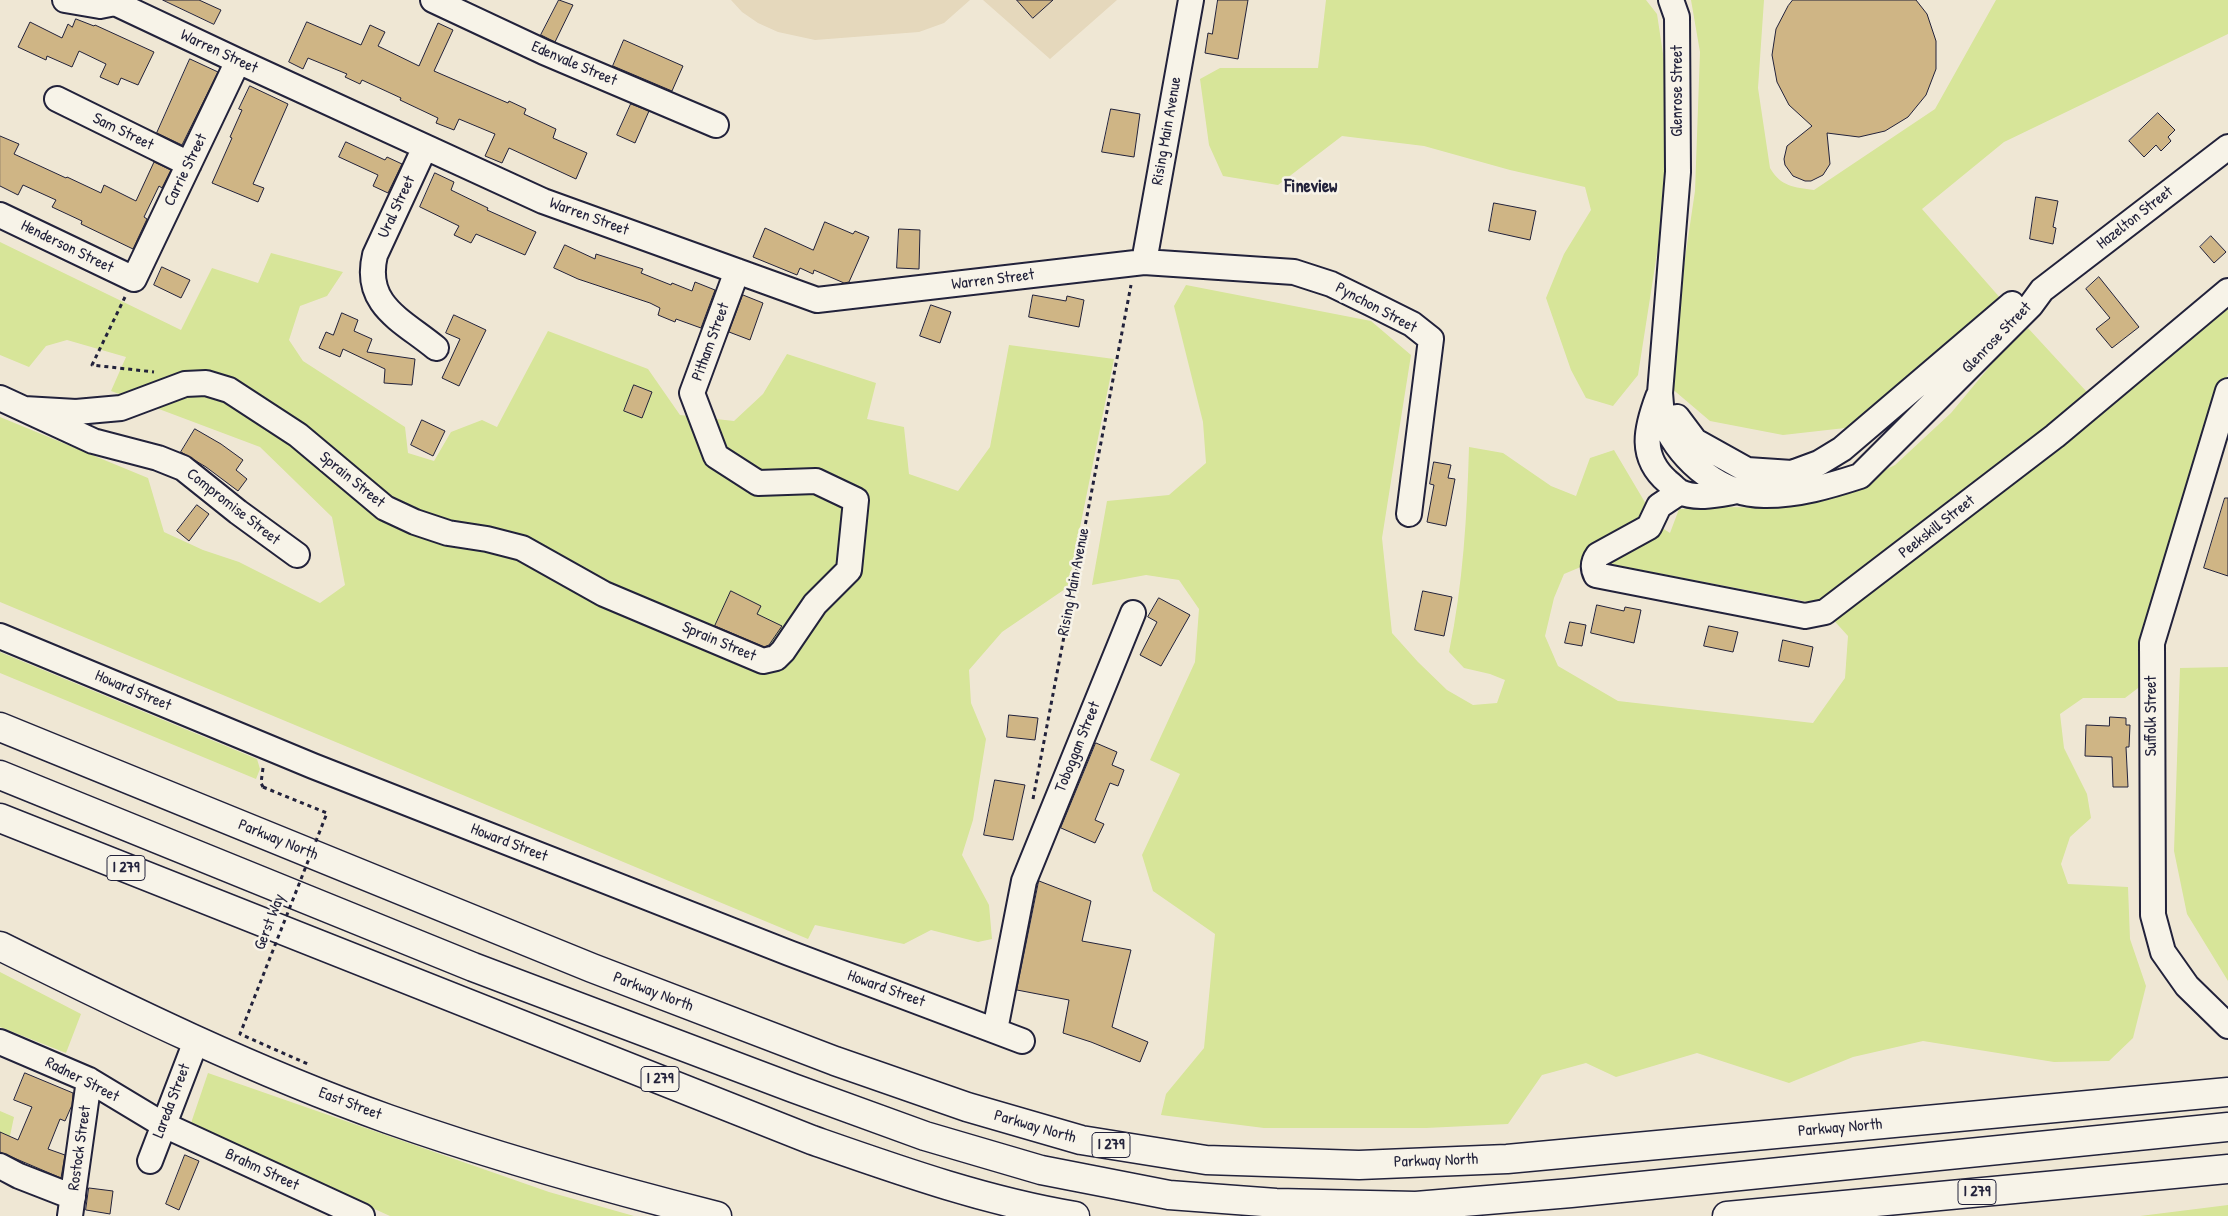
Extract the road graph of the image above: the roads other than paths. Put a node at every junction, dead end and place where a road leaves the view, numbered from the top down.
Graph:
1 (65, 0) edge
2 (433, 0) edge
3 (1191, 0) edge
4 (1672, 0) edge
5 (116, 1) edge
6 (238, 61) junction
7 (58, 99) dead end
8 (716, 124) dead end
9 (425, 147) junction
10 (2228, 147) edge
11 (189, 164) junction
12 (0, 215) edge
13 (1144, 262) junction
14 (737, 271) junction
15 (134, 279) joint
16 (2042, 290) junction
17 (2228, 292) edge
18 (436, 348) dead end
19 (2228, 391) edge
20 (1660, 393) junction
21 (0, 398) edge
22 (24, 409) junction
23 (1738, 491) junction
24 (1680, 492) junction
25 (1409, 514) dead end
26 (297, 555) dead end
27 (1133, 613) dead end
28 (0, 636) edge
29 (763, 661) joint
30 (0, 727) edge
31 (0, 775) edge
32 (0, 818) edge
33 (0, 830) edge
34 (253, 918) junction
35 (0, 946) edge
36 (2228, 1026) edge
37 (995, 1030) junction
38 (196, 1041) junction
39 (1022, 1041) dead end
40 (0, 1042) edge
41 (89, 1080) junction
42 (2228, 1092) edge
43 (162, 1124) junction
44 (2228, 1127) edge
45 (150, 1161) dead end
46 (0, 1166) edge
47 (2228, 1169) edge
48 (72, 1207) edge
49 (362, 1216) edge
50 (717, 1216) edge
51 (1075, 1216) edge
52 (1727, 1216) edge

1 - 5 street, Warren Street
2 - 8 street, Edenvale Street
3 - 13 street, Rising Main Avenue
4 - 20 street, Glenrose Street
5 - 6 street, Warren Street
6 - 9 street, Warren Street
6 - 11 street, Carrie Street
7 - 11 street, Sam Street
9 - 14 street, Warren Street
9 - 18 street, Ural Street
10 - 16 street, Hazelton Street
11 - 15 street, Carrie Street
12 - 15 street, Henderson Street
13 - 14 street, Warren Street
13 - 25 street, Pynchon Street
14 - 29 street, Pitham Street
16 - 20 street, Glenrose Street
16 - 23 street, Glenrose Street
17 - 24 street, Peekskill Street
19 - 36 street, Suffolk Street
20 - 23 street, Glenrose Street
20 - 24 street
21 - 22 street, Compromise Street
22 - 26 street, Compromise Street
22 - 29 street, Sprain Street
23 - 24 street
27 - 37 street, Toboggan Street
28 - 37 street, Howard Street
30 - 42 main road, Parkway North / I 279
31 - 44 main road
32 - 34 main road, I 279
33 - 34 main road
34 - 51 main road, I 279
35 - 38 main road, East Street
37 - 39 street, Howard Street
38 - 43 street, Lareda Street
38 - 50 main road, East Street
40 - 41 street, Radner Street
41 - 43 street, Radner Street
41 - 48 street, Rostock Street
43 - 45 street, Lareda Street
43 - 49 street, Brahm Street
46 - 48 street
47 - 52 main road, I 279

